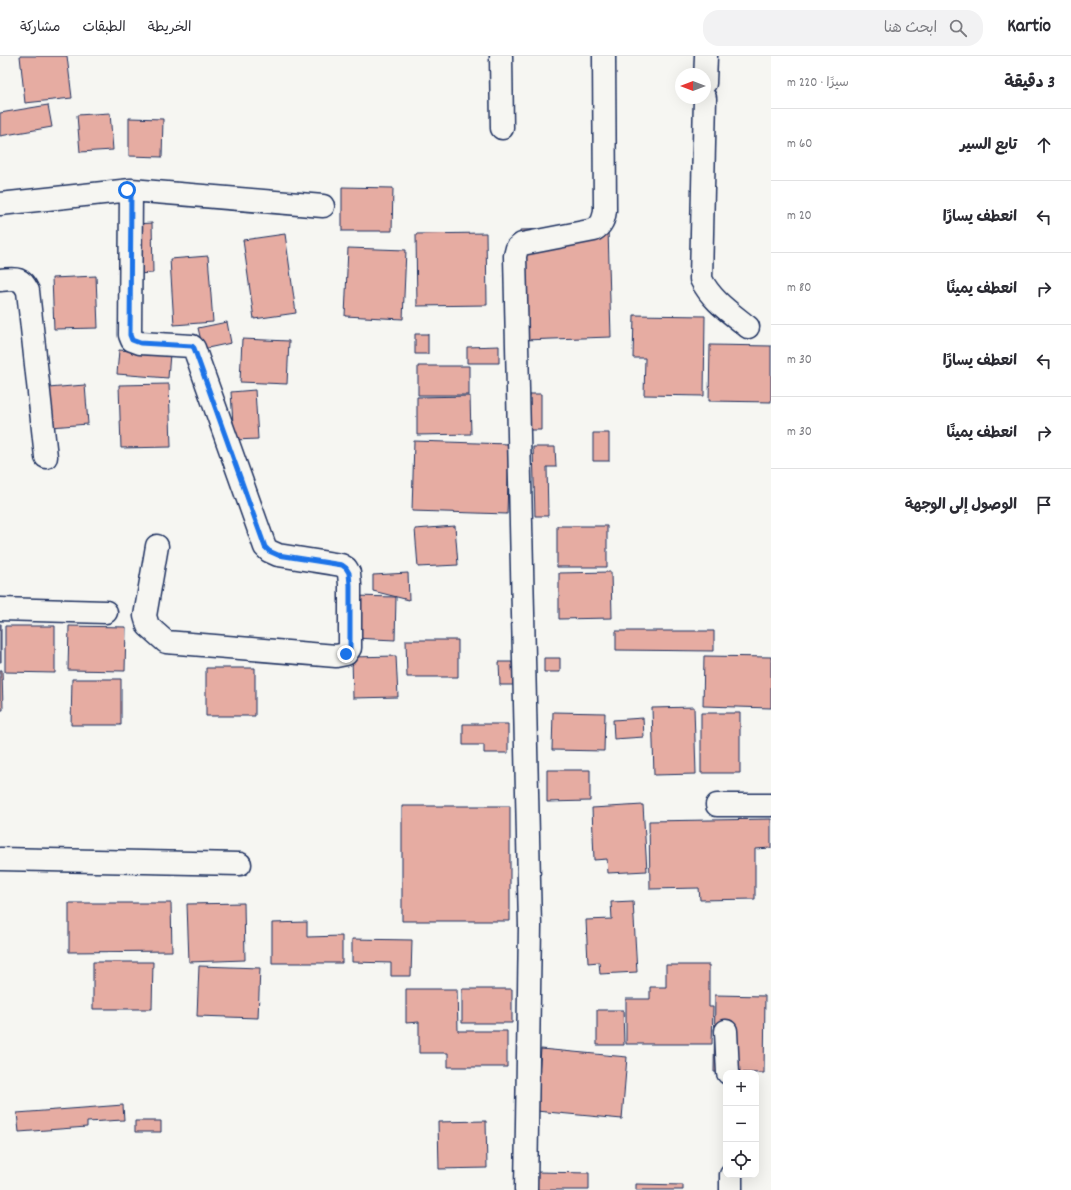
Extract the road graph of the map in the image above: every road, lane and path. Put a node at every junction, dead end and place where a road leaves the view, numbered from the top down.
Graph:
1 (501, 56) edge
2 (604, 56) edge
3 (706, 56) edge
4 (706, 68) edge
5 (705, 104) edge
6 (502, 128) dead end
7 (131, 190) junction
8 (0, 204) edge
9 (324, 206) dead end
10 (0, 280) edge
11 (748, 327) dead end
12 (46, 457) dead end
13 (157, 546) dead end
14 (0, 609) edge
15 (106, 612) dead end
16 (717, 805) dead end
17 (771, 805) edge
18 (0, 859) edge
19 (240, 864) dead end
20 (726, 1030) dead end
21 (728, 1070) edge
22 (731, 1178) edge
23 (526, 1190) edge
24 (731, 1190) edge

1 - 6 street
2 - 23 street
3 - 4 street
5 - 11 street
7 - 8 street
7 - 9 street
7 - 13 street
10 - 12 street
14 - 15 street
16 - 17 street
18 - 19 street
20 - 21 street
22 - 24 street

